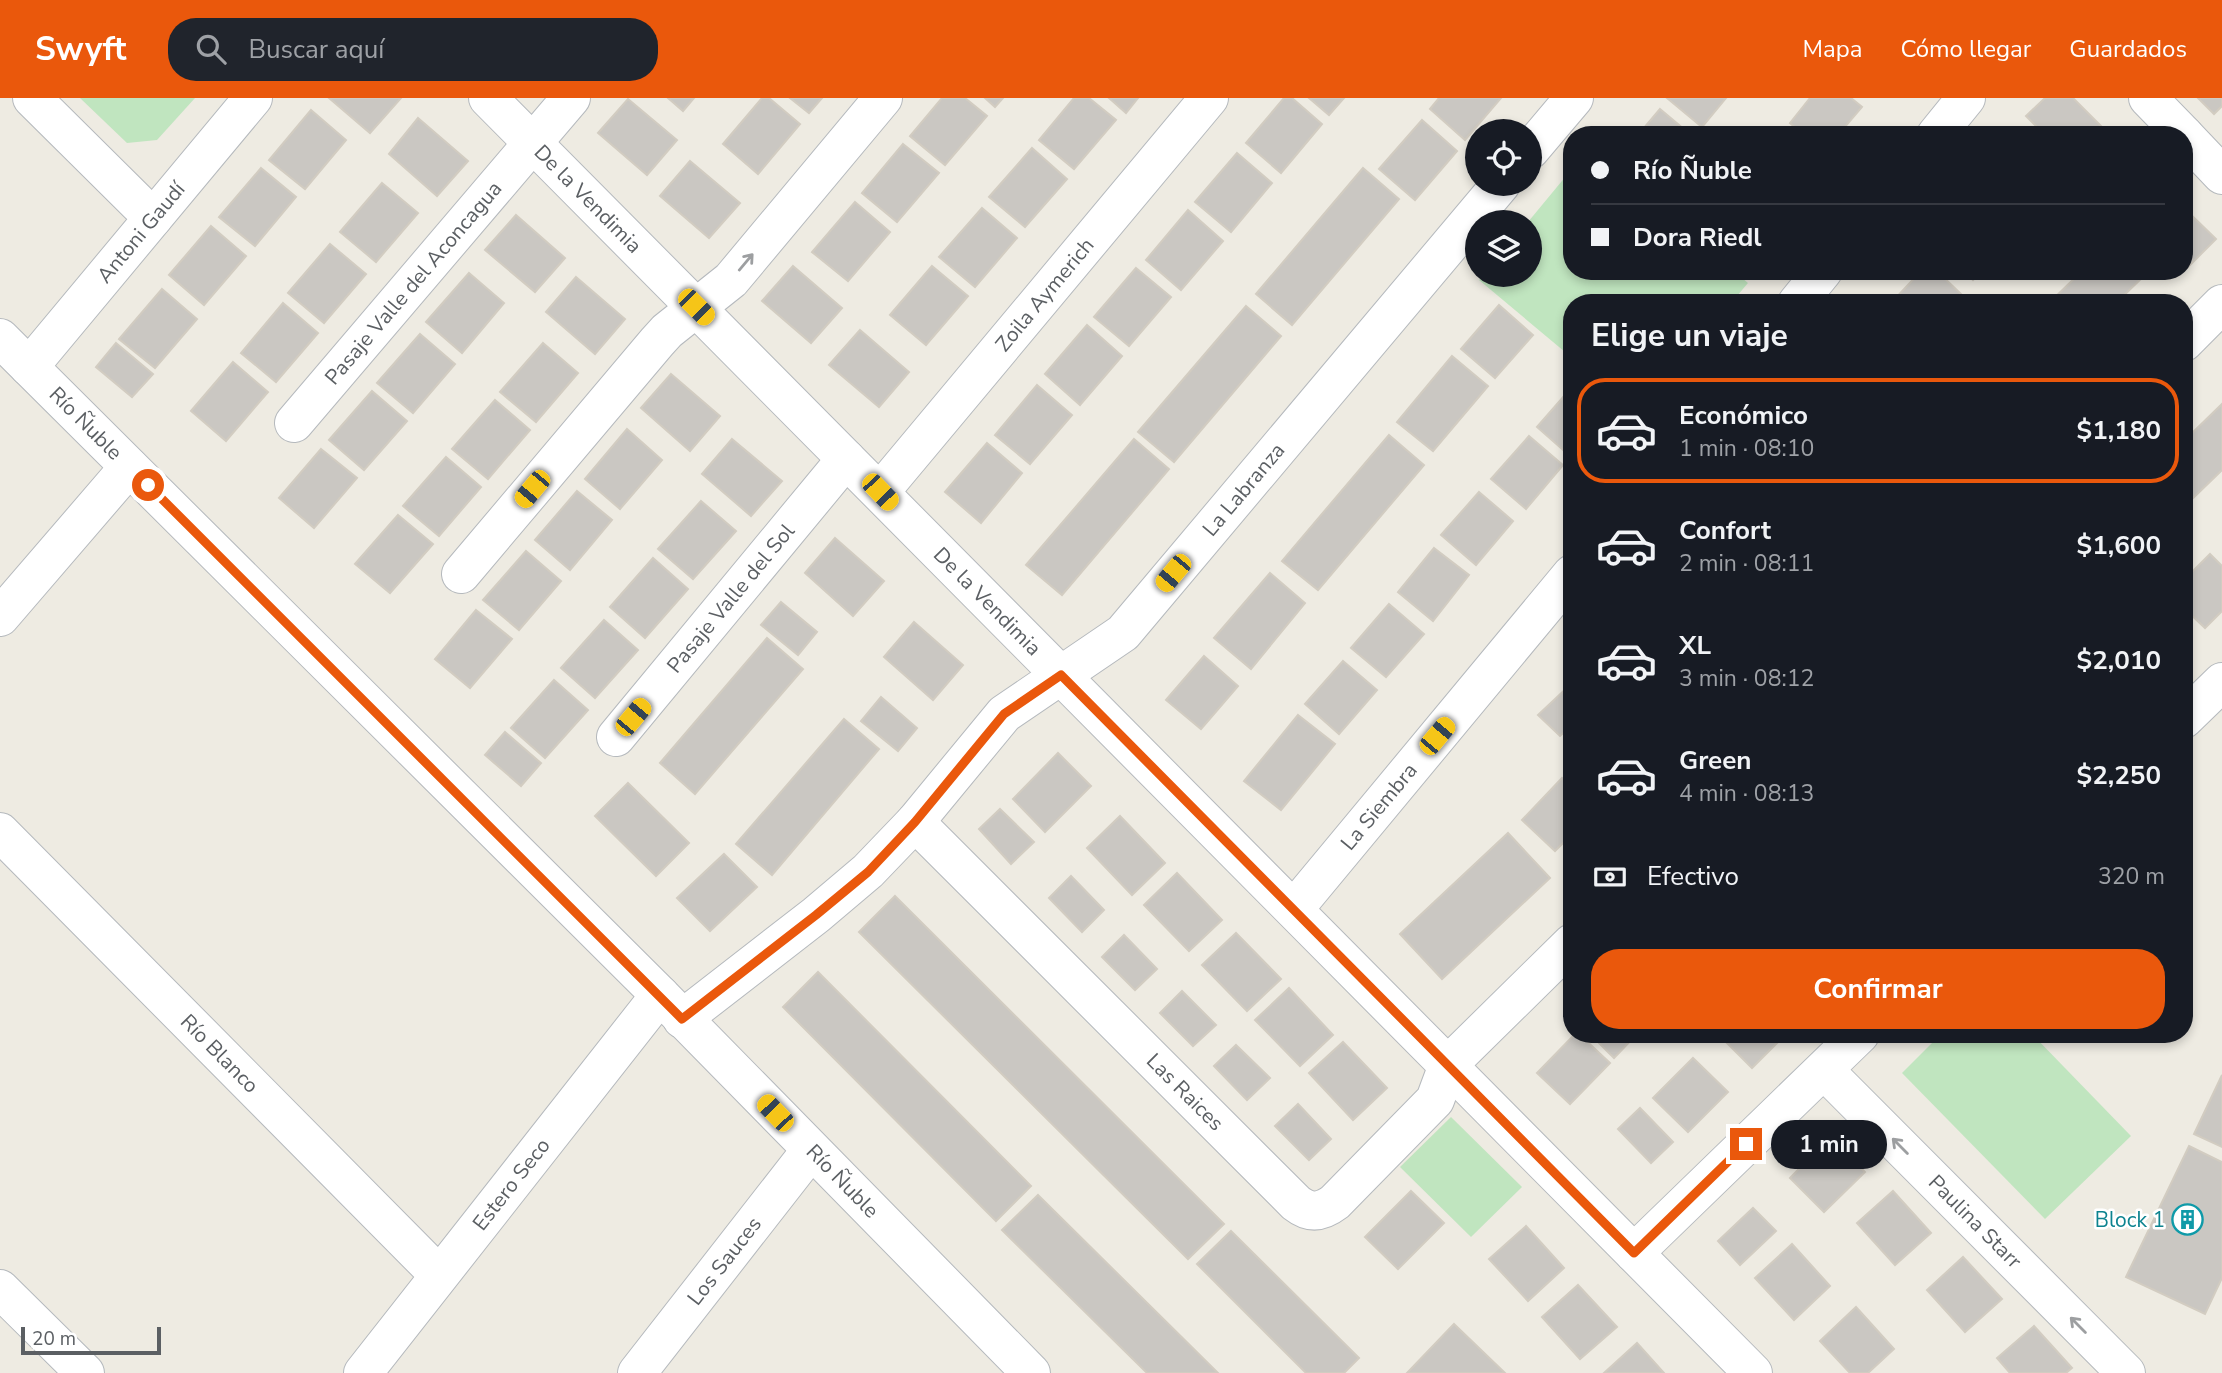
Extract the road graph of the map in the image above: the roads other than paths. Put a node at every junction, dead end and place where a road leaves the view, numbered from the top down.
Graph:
1 (32, 98) edge
2 (253, 98) edge
3 (488, 98) edge
4 (571, 98) edge
5 (883, 98) edge
6 (1209, 98) edge
7 (1574, 98) edge
8 (1966, 98) edge
9 (2148, 98) edge
10 (1943, 126) edge
11 (2175, 126) edge
12 (1542, 136) edge
13 (533, 143) junction
14 (2193, 144) edge
15 (2222, 175) edge
16 (1491, 196) edge
17 (152, 218) junction
18 (1816, 280) edge
19 (1804, 294) edge
20 (2222, 304) edge
21 (696, 307) junction
22 (2193, 332) edge
23 (0, 338) edge
24 (29, 366) junction
25 (294, 423) dead end
26 (846, 459) junction
27 (129, 467) junction
28 (880, 492) junction
29 (461, 574) dead end
30 (1563, 585) edge
31 (0, 617) edge
32 (1061, 675) junction
33 (2222, 682) edge
34 (2193, 710) edge
35 (616, 737) dead end
36 (915, 822) junction
37 (0, 832) edge
38 (1294, 909) junction
39 (1563, 952) edge
40 (671, 1007) junction
41 (1851, 1043) edge
42 (1448, 1065) junction
43 (1824, 1070) junction
44 (811, 1150) junction
45 (1634, 1253) junction
46 (439, 1275) junction
47 (0, 1289) edge
48 (85, 1373) edge
49 (363, 1373) edge
50 (637, 1373) edge
51 (1031, 1373) edge
52 (1753, 1373) edge
53 (2126, 1373) edge

1 - 17 street
2 - 17 street, Antoni Gaudí
3 - 13 street, De la Vendimia
4 - 13 street, Pasaje Valle del Aconcagua
21 -> 5 street
6 - 28 street, Zoila Aymerich
7 - 12 street
8 - 10 street
9 - 11 street
13 - 21 street, De la Vendimia
13 - 25 street, Pasaje Valle del Aconcagua
14 - 15 street
16 - 32 street, La Labranza
17 - 24 street, Antoni Gaudí
18 - 19 street
20 - 22 street
21 - 26 street, De la Vendimia
21 - 29 street
23 - 24 street, Río Ñuble
24 - 27 street, Río Ñuble
26 - 28 street, De la Vendimia
26 - 35 street, Pasaje Valle del Sol
27 - 31 street
27 - 40 street, Río Ñuble
28 - 32 street, De la Vendimia
30 - 38 street, La Siembra
32 - 36 street, La Labranza
32 - 38 street, De la Vendimia
33 - 34 street
36 - 40 street, La Labranza
36 - 42 street, Las Raices
37 - 46 street, Río Blanco
38 - 42 street, De la Vendimia
39 - 42 street
40 - 44 street, Río Ñuble
40 - 46 street, Estero Seco
41 - 43 street
42 - 45 street, De la Vendimia
43 - 45 street
53 -> 43 street, Paulina Starr
44 - 50 street, Los Sauces
44 - 51 street, Río Ñuble
45 - 52 street, De la Vendimia
46 - 49 street, Estero Seco
47 - 48 street

